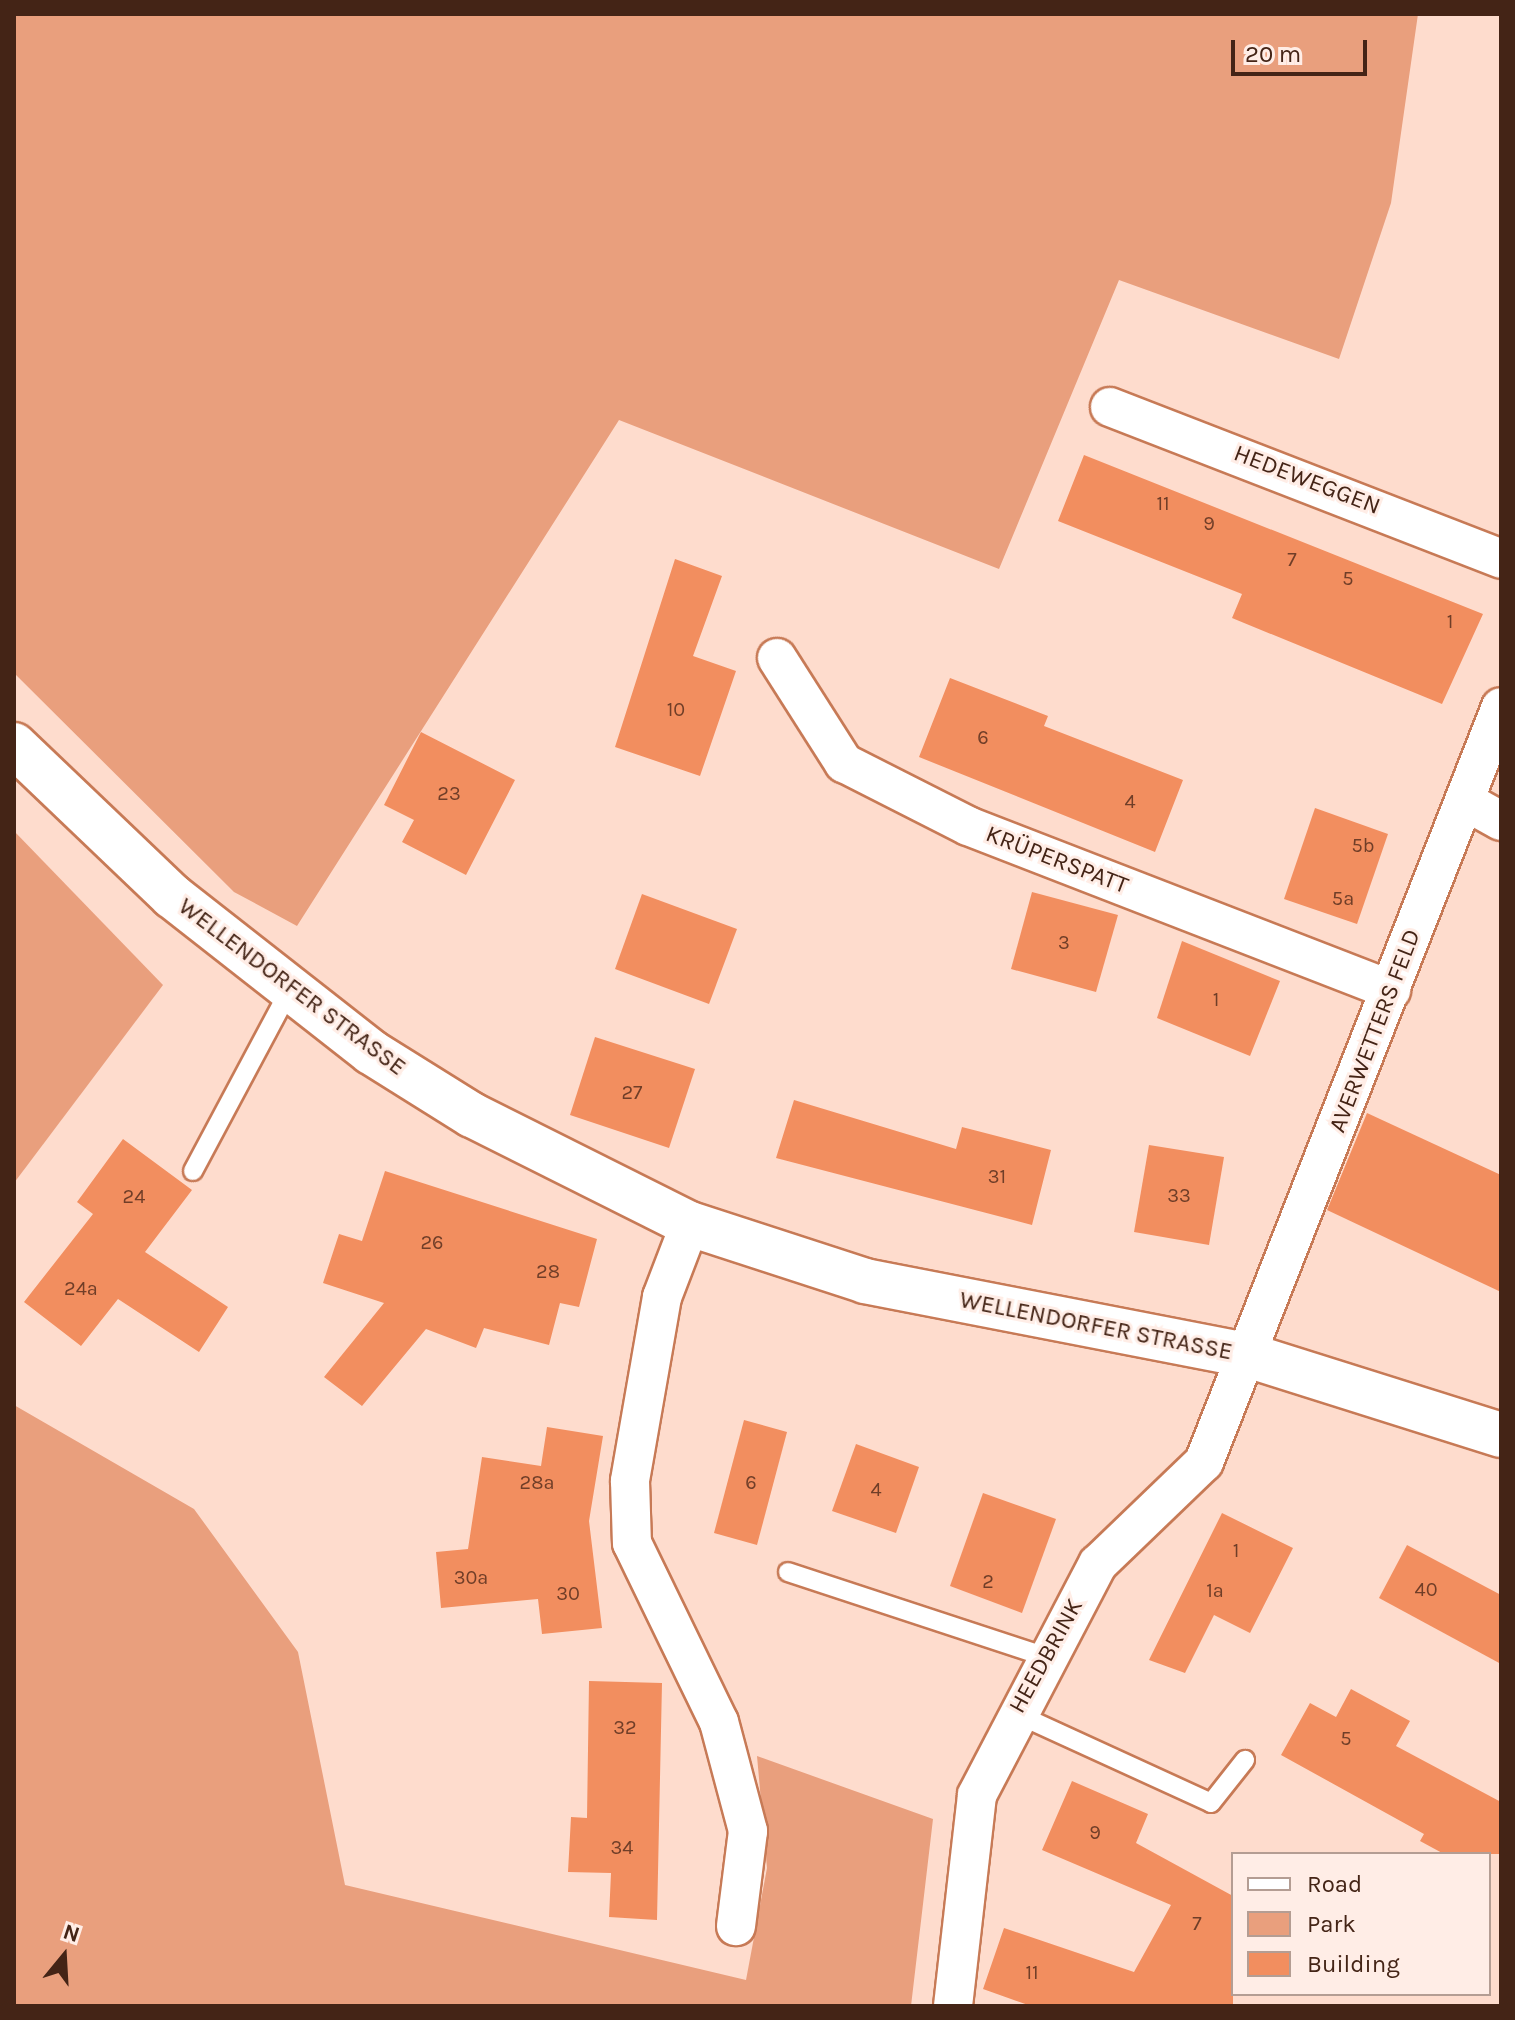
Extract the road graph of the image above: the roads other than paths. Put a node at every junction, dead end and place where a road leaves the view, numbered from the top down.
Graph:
1 (1110, 407) dead end
2 (1501, 559) edge
3 (777, 658) dead end
4 (1501, 707) edge
5 (14, 745) edge
6 (1465, 801) junction
7 (1501, 821) edge
8 (1391, 990) junction
9 (289, 991) junction
10 (193, 1171) dead end
11 (690, 1224) junction
12 (1247, 1355) junction
13 (1501, 1435) edge
14 (788, 1572) dead end
15 (1044, 1656) junction
16 (1014, 1713) junction
17 (1245, 1760) dead end
18 (736, 1926) dead end
19 (953, 2006) edge

1 - 2 street, HEDEWEGGEN
3 - 8 street, KRÜPERSPATT
4 - 6 street, AVERWETTERS FELD
5 - 9 street, WELLENDORFER STRASSE
6 - 7 street
6 - 8 street, AVERWETTERS FELD
8 - 12 street, AVERWETTERS FELD
9 - 10 lane
9 - 11 street, WELLENDORFER STRASSE
11 - 12 street, WELLENDORFER STRASSE
11 - 18 street
12 - 13 street, WELLENDORFER STRASSE
12 - 15 street, HEEDBRINK
14 - 15 lane
15 - 16 street, HEEDBRINK
16 - 17 lane
16 - 19 street, HEEDBRINK

